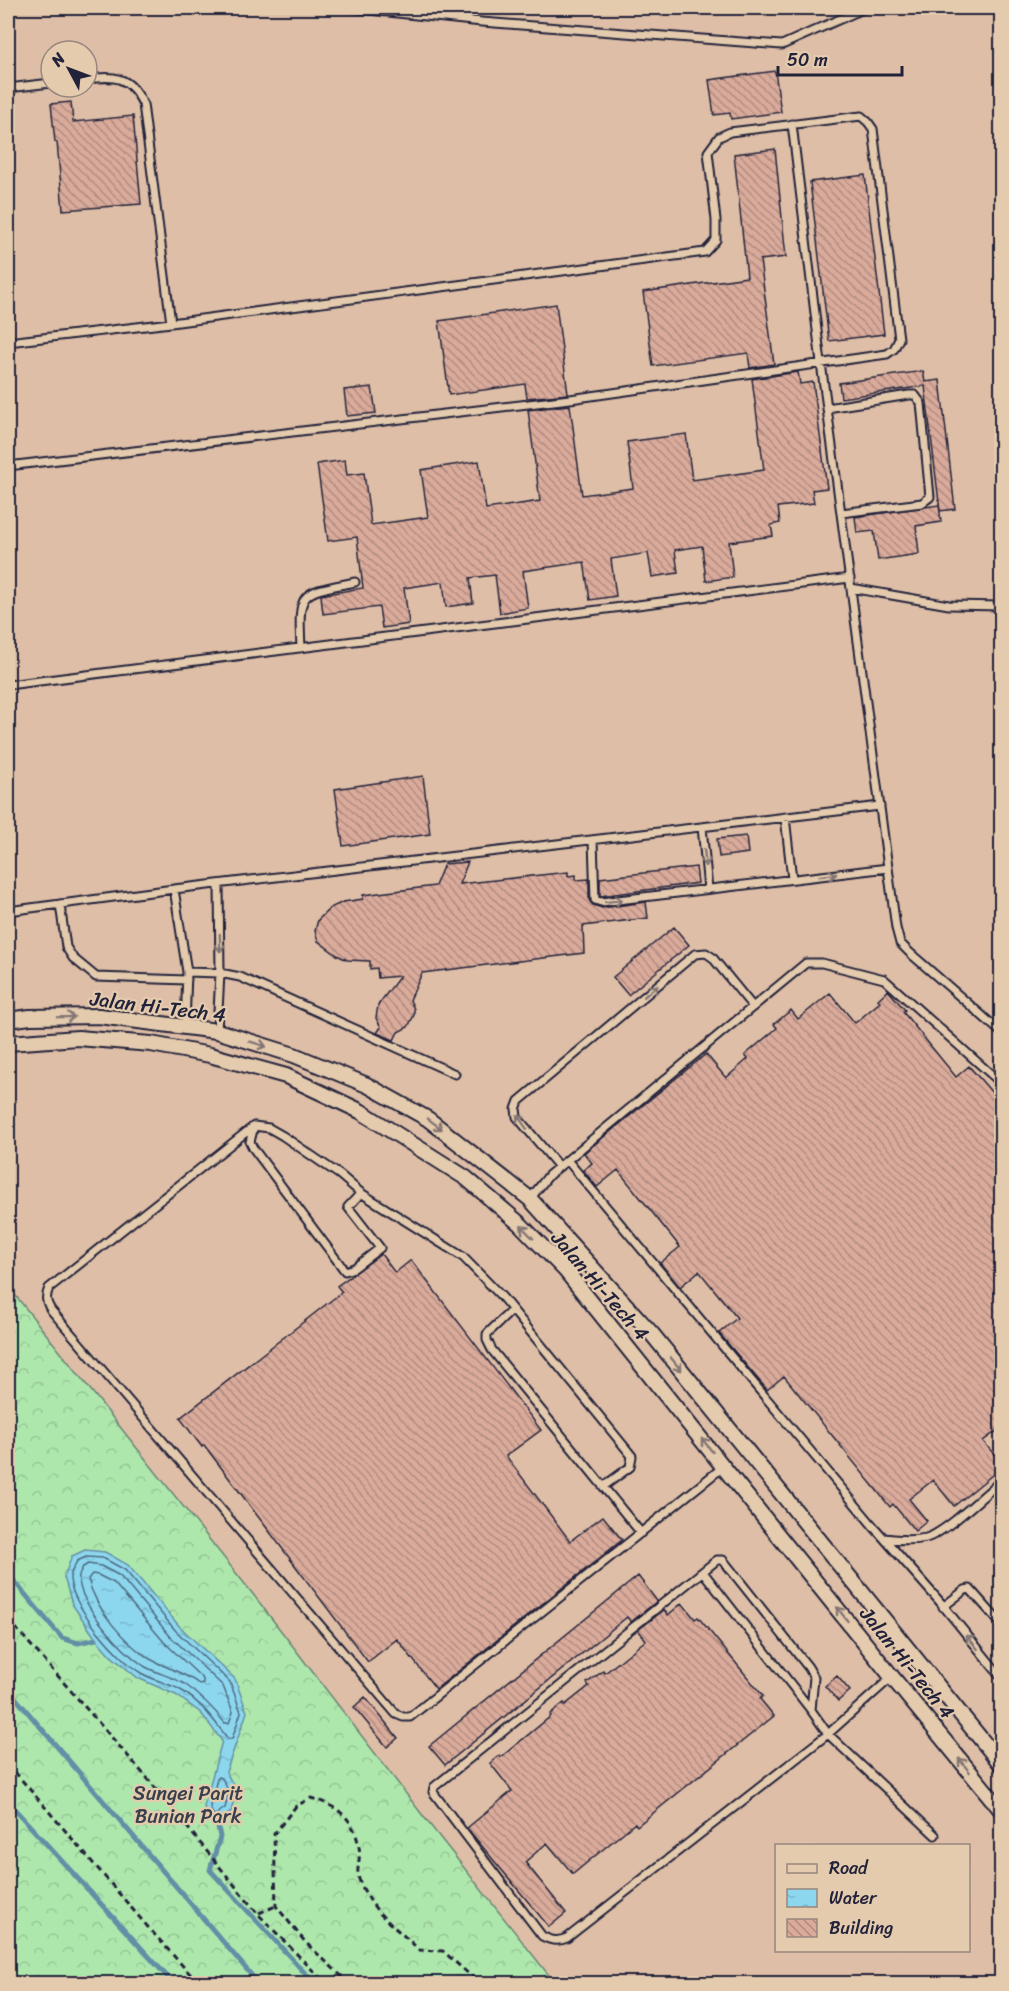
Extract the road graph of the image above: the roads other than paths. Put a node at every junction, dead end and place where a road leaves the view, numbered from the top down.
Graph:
1 (350, 8) edge
2 (865, 8) edge
3 (99, 79) edge
4 (39, 84) edge
5 (8, 88) edge
6 (792, 124) junction
7 (171, 323) junction
8 (8, 342) edge
9 (821, 363) junction
10 (827, 408) junction
11 (8, 466) edge
12 (841, 513) junction
13 (850, 578) junction
14 (355, 582) dead end
15 (851, 588) junction
16 (1002, 606) edge
17 (301, 648) junction
18 (8, 685) edge
19 (880, 806) junction
20 (785, 817) junction
21 (702, 827) junction
22 (593, 840) junction
23 (888, 868) junction
24 (792, 879) junction
25 (219, 884) junction
26 (174, 889) junction
27 (708, 889) junction
28 (60, 904) junction
29 (8, 911) edge
30 (220, 973) junction
31 (187, 976) junction
32 (753, 1007) junction
33 (8, 1020) edge
34 (185, 1026) junction
35 (217, 1031) junction
36 (1002, 1033) edge
37 (8, 1043) edge
38 (455, 1074) dead end
39 (1002, 1084) edge
40 (254, 1126) junction
41 (567, 1160) junction
42 (559, 1167) junction
43 (361, 1193) junction
44 (530, 1199) junction
45 (512, 1310) junction
46 (724, 1466) junction
47 (1002, 1480) edge
48 (604, 1486) junction
49 (641, 1533) junction
50 (884, 1538) junction
51 (702, 1572) junction
52 (943, 1607) junction
53 (1002, 1625) edge
54 (892, 1677) junction
55 (1002, 1678) edge
56 (812, 1710) junction
57 (828, 1734) junction
58 (1002, 1765) edge
59 (1002, 1810) edge
60 (935, 1835) dead end

1 - 2 lane
3 - 7 lane
4 - 5 lane
6 - 7 lane
6 - 9 lane
6 - 9 lane
7 - 8 lane
9 - 10 lane
9 - 11 lane
10 - 12 lane
10 - 12 lane
12 - 13 lane
13 - 15 lane
13 - 17 lane
14 - 17 lane
15 - 16 lane
15 - 19 lane
17 - 18 lane
19 - 20 lane
19 - 23 lane
20 - 21 lane
20 - 24 lane
21 - 22 lane
21 -> 27 lane
22 - 25 lane
22 -> 27 lane
24 -> 23 lane
23 - 36 lane
24 - 27 lane
25 - 26 lane
25 -> 30 lane
26 - 28 lane
26 - 31 lane
28 - 29 lane
28 - 31 lane
30 - 31 lane
30 - 35 lane
30 - 38 lane
31 - 34 lane
32 - 39 lane
32 - 41 lane
42 -> 32 lane
33 -> 34 street, Jalan Hi-Tech 4
34 - 35 street, Jalan Hi-Tech 4
35 -> 44 street, Jalan Hi-Tech 4
46 -> 37 street, Jalan Hi-Tech 4
40 - 43 lane
40 - 43 lane
40 - 49 lane
41 - 42 lane
41 - 50 lane
42 - 44 lane
43 - 45 lane
44 -> 58 street, Jalan Hi-Tech 4
45 - 48 lane
45 - 48 lane
46 - 49 lane
54 -> 46 street, Jalan Hi-Tech 4
47 - 50 lane
48 - 49 lane
50 - 52 lane
51 - 56 lane
51 - 56 lane
51 - 57 lane
52 - 53 lane
55 -> 52 lane
54 - 57 lane
59 -> 54 street, Jalan Hi-Tech 4
56 - 57 lane
57 - 60 lane

